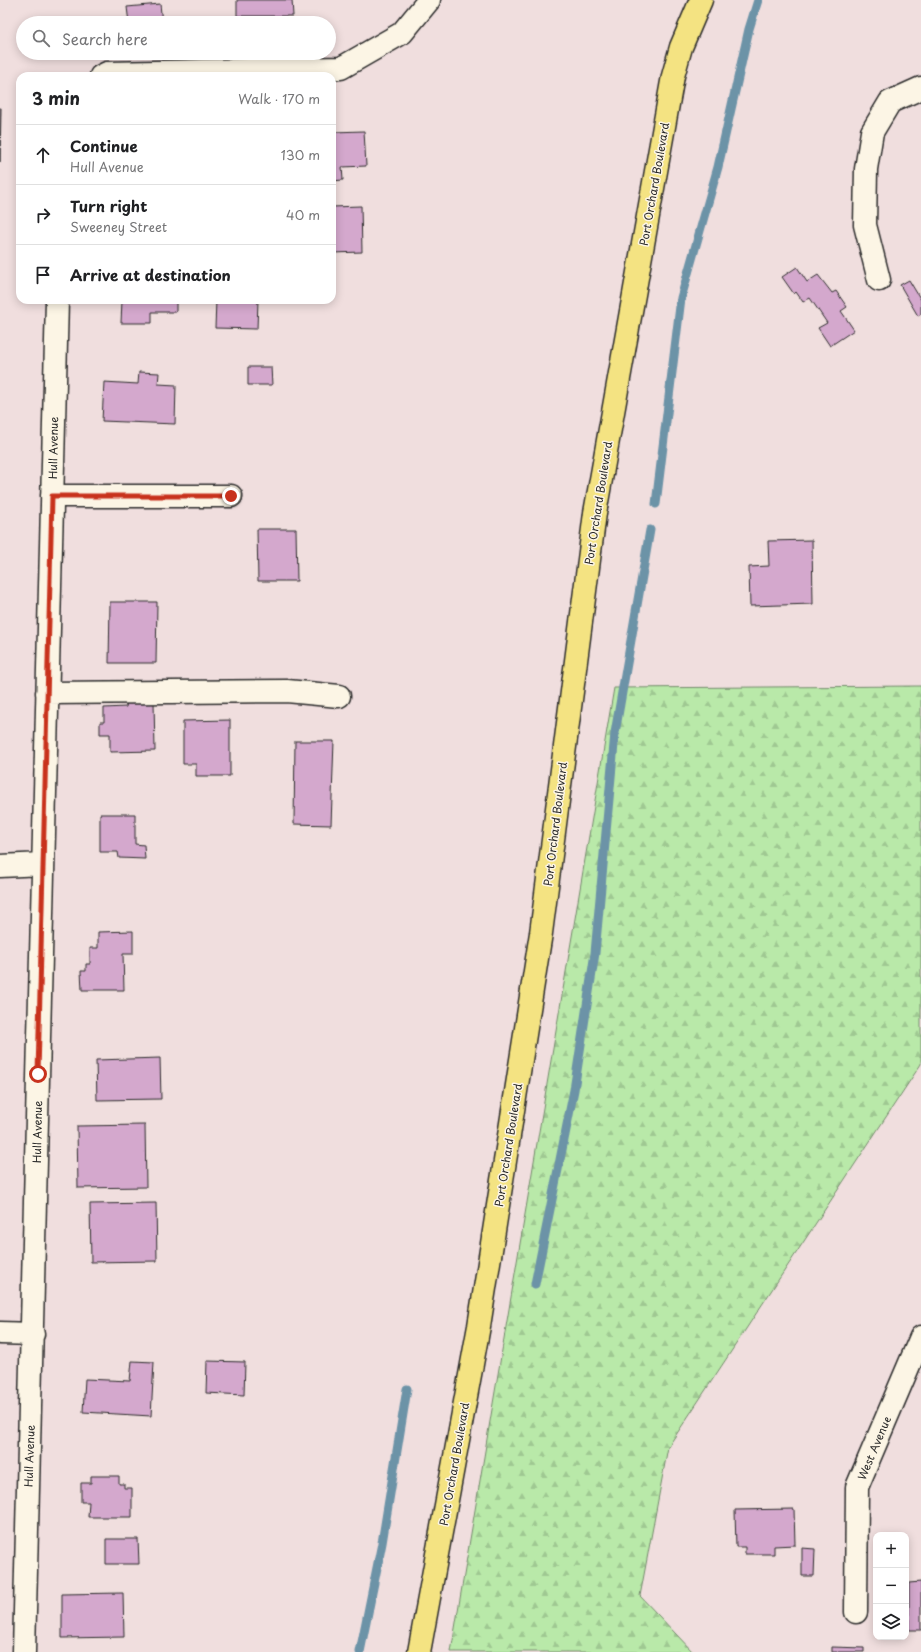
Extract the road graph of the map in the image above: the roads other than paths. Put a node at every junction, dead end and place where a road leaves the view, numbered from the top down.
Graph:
1 (429, 0) edge
2 (701, 0) edge
3 (155, 72) edge
4 (921, 88) edge
5 (878, 280) dead end
6 (57, 304) edge
7 (52, 496) junction
8 (231, 496) dead end
9 (47, 693) junction
10 (339, 696) dead end
11 (43, 864) junction
12 (0, 866) edge
13 (0, 1333) edge
14 (32, 1334) junction
15 (921, 1337) edge
16 (856, 1612) dead end
17 (24, 1652) edge
18 (419, 1652) edge

1 - 3 street
2 - 18 main road, Port Orchard Boulevard
4 - 5 street
6 - 7 street, Hull Avenue
7 - 8 street
7 - 9 street, Hull Avenue
9 - 10 street
9 - 11 street, Hull Avenue
11 - 12 street
11 - 14 street, Hull Avenue
13 - 14 street
14 - 17 street, Hull Avenue
15 - 16 street, West Avenue

